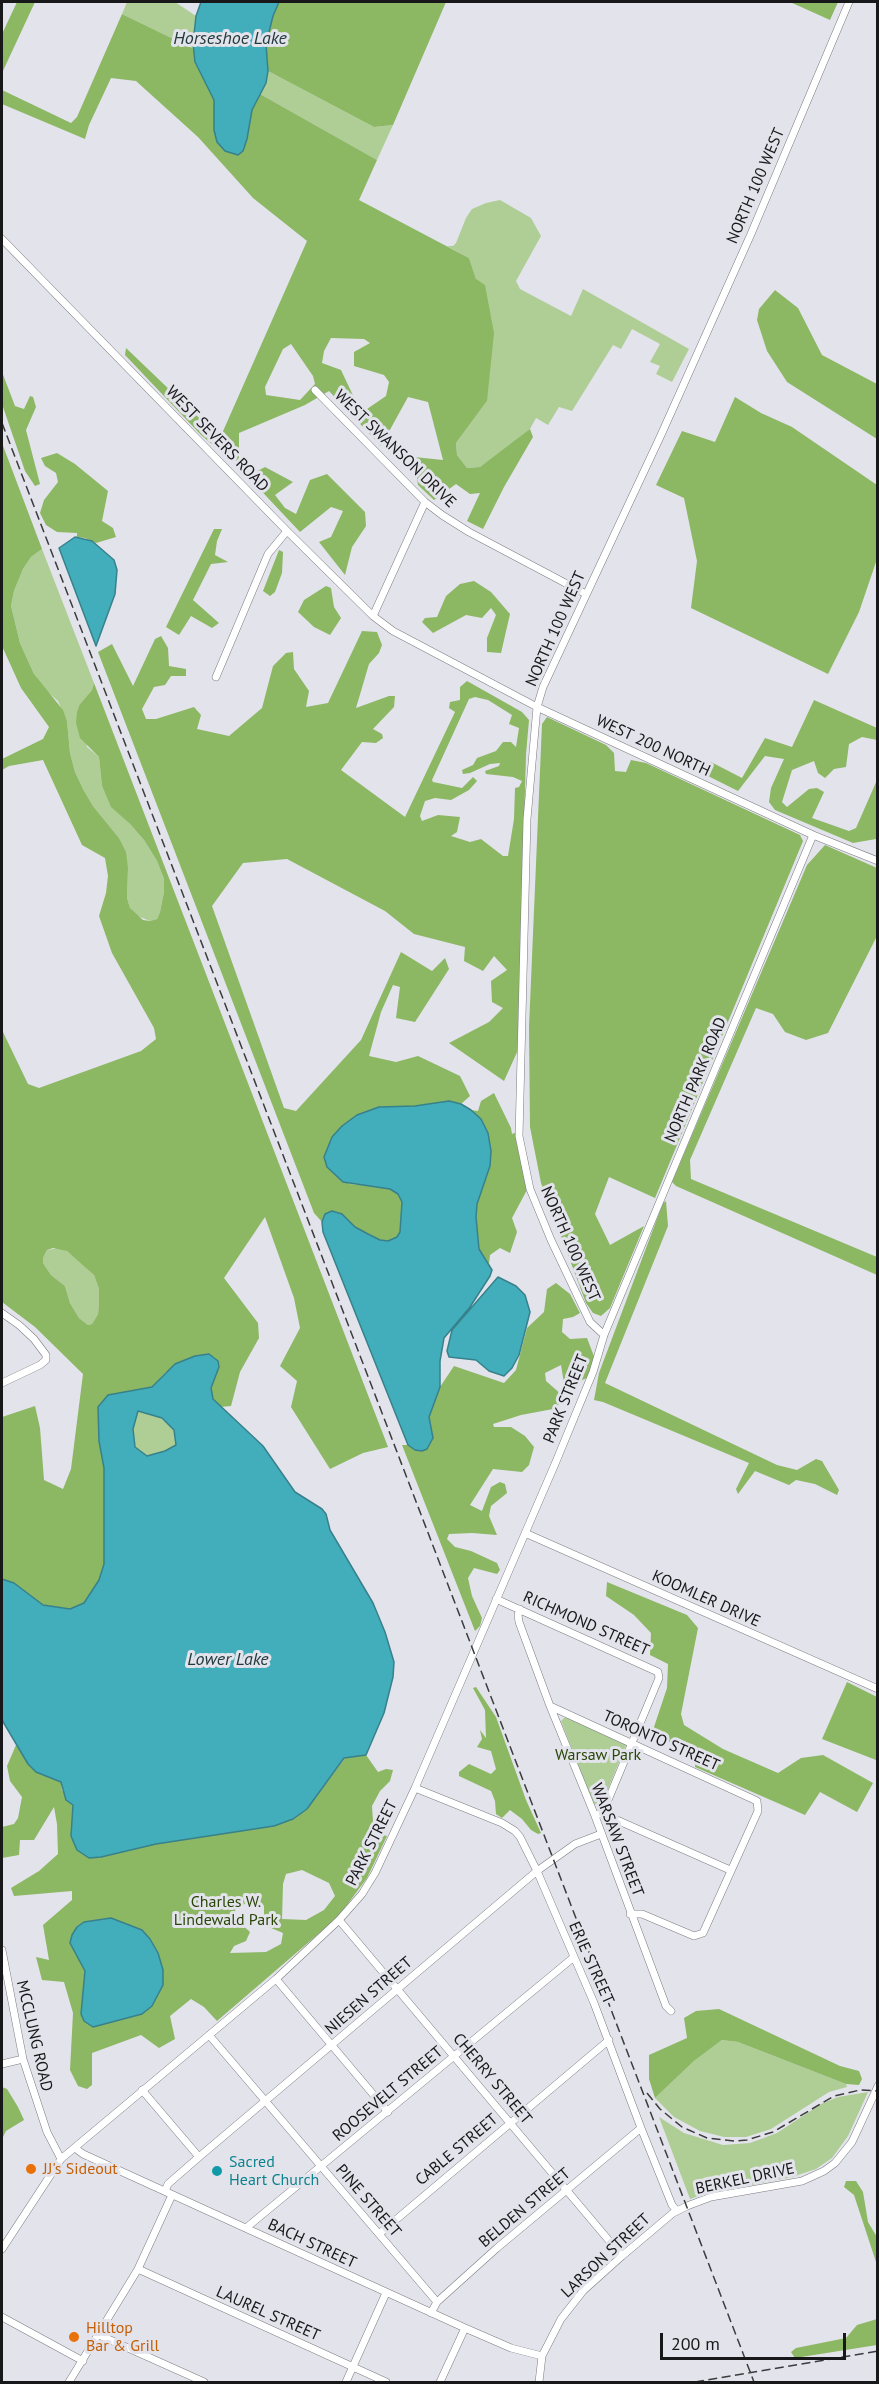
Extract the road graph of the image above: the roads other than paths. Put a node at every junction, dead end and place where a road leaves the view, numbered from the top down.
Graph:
1 (849, 2) edge
2 (2, 239) edge
3 (315, 390) dead end
4 (425, 502) junction
5 (288, 531) junction
6 (586, 594) junction
7 (373, 616) junction
8 (422, 647) joint
9 (216, 677) dead end
10 (537, 707) junction
11 (813, 835) junction
12 (878, 861) edge
13 (2, 1313) edge
14 (604, 1335) junction
15 (2, 1383) edge
16 (525, 1533) junction
17 (496, 1599) junction
18 (520, 1609) junction
19 (878, 1689) edge
20 (550, 1706) junction
21 (631, 1742) junction
22 (414, 1788) junction
23 (598, 1815) junction
24 (601, 1834) junction
25 (730, 1870) junction
26 (537, 1871) junction
27 (630, 1914) junction
28 (339, 1920) junction
29 (2, 1950) edge
30 (574, 1957) junction
31 (276, 1979) junction
32 (398, 1988) junction
33 (671, 2011) dead end
34 (209, 2035) junction
35 (609, 2040) junction
36 (332, 2046) junction
37 (455, 2056) junction
38 (23, 2059) junction
39 (2, 2064) edge
40 (878, 2086) edge
41 (142, 2090) junction
42 (265, 2102) junction
43 (388, 2112) junction
44 (510, 2122) junction
45 (641, 2128) junction
46 (75, 2148) junction
47 (199, 2157) junction
48 (61, 2159) junction
49 (321, 2167) junction
50 (567, 2189) junction
51 (165, 2191) junction
52 (172, 2195) junction
53 (677, 2211) junction
54 (246, 2228) junction
55 (379, 2234) junction
56 (2, 2249) edge
57 (622, 2256) junction
58 (138, 2269) junction
59 (386, 2292) junction
60 (437, 2302) junction
61 (431, 2313) junction
62 (2, 2317) edge
63 (465, 2328) junction
64 (99, 2335) junction
65 (542, 2356) junction
66 (83, 2361) junction
67 (353, 2367) junction
68 (69, 2382) edge
69 (204, 2382) edge
70 (346, 2382) edge
71 (386, 2382) edge
72 (440, 2382) edge
73 (539, 2382) edge

1 - 6 street, NORTH 100 WEST
2 - 5 street, WEST SEVERS ROAD
3 - 4 street, WEST SWANSON DRIVE
4 - 6 street, WEST SWANSON DRIVE
4 - 7 street
5 - 7 street, WEST SEVERS ROAD
5 - 9 street
6 - 10 street, NORTH 100 WEST
7 - 8 street, WEST SEVERS ROAD
8 - 10 street, WEST 200 NORTH
10 - 11 street, WEST 200 NORTH
10 - 14 street, NORTH 100 WEST
11 - 12 street, WEST 200 NORTH
11 - 14 street, NORTH PARK ROAD
13 - 15 street
14 - 16 street, PARK STREET
16 - 17 street, PARK STREET
16 - 19 street, KOOMLER DRIVE
17 - 18 street, RICHMOND STREET
17 - 22 street, PARK STREET
18 - 20 street, WARSAW STREET
18 - 21 street, RICHMOND STREET
20 - 21 street, TORONTO STREET
20 - 23 street, WARSAW STREET
21 - 23 street
21 - 25 street, TORONTO STREET
22 - 26 street, ERIE STREET
22 - 28 street, PARK STREET
23 - 24 street, WARSAW STREET
23 - 25 street
24 - 26 street, NIESEN STREET
24 - 27 street, WARSAW STREET
25 - 27 street
26 - 30 street, ERIE STREET
26 - 32 street, NIESEN STREET
27 - 33 street, WARSAW STREET
28 - 31 street, PARK STREET
28 - 32 street, CHERRY STREET
29 - 38 street, MCCLUNG ROAD
30 - 35 street, ERIE STREET
30 - 37 street, ROOSEVELT STREET
31 - 34 street, PARK STREET
31 - 36 street
32 - 36 street, NIESEN STREET
32 - 37 street, CHERRY STREET
34 - 41 street, PARK STREET
34 - 42 street, PINE STREET
35 - 44 street, CABLE STREET
35 - 45 street, ERIE STREET
36 - 42 street, NIESEN STREET
36 - 43 street
37 - 43 street, ROOSEVELT STREET
37 - 44 street, CHERRY STREET
38 - 39 street
38 - 48 street, MCCLUNG ROAD
40 - 53 street, BERKEL DRIVE
41 - 46 street, PARK STREET
41 - 47 street
42 - 47 street, NIESEN STREET
42 - 49 street, PINE STREET
43 - 49 street, ROOSEVELT STREET
44 - 50 street, CHERRY STREET
44 - 55 street, CABLE STREET
45 - 50 street, BELDEN STREET
45 - 53 street, ERIE STREET
46 - 48 street, PARK STREET
46 - 51 street, BACH STREET
47 - 51 street, NIESEN STREET
48 - 56 street, PARK STREET
49 - 54 street, ROOSEVELT STREET
49 - 55 street, PINE STREET
50 - 57 street, CHERRY STREET
50 - 60 street, BELDEN STREET
51 - 52 street, BACH STREET
52 - 54 street, BACH STREET
52 - 58 street
53 - 57 street, LARSON STREET
54 - 59 street, BACH STREET
55 - 60 street, PINE STREET
57 - 65 street, LARSON STREET
58 - 64 street
58 - 67 street, LAUREL STREET
59 - 61 street, BACH STREET
59 - 67 street
60 - 61 street, BELDEN STREET
61 - 63 street, BACH STREET
62 - 66 street
63 - 65 street, BACH STREET
63 - 72 street
64 - 66 street
64 - 69 street
65 - 73 street
66 - 68 street
67 - 70 street
67 - 71 street, LAUREL STREET

